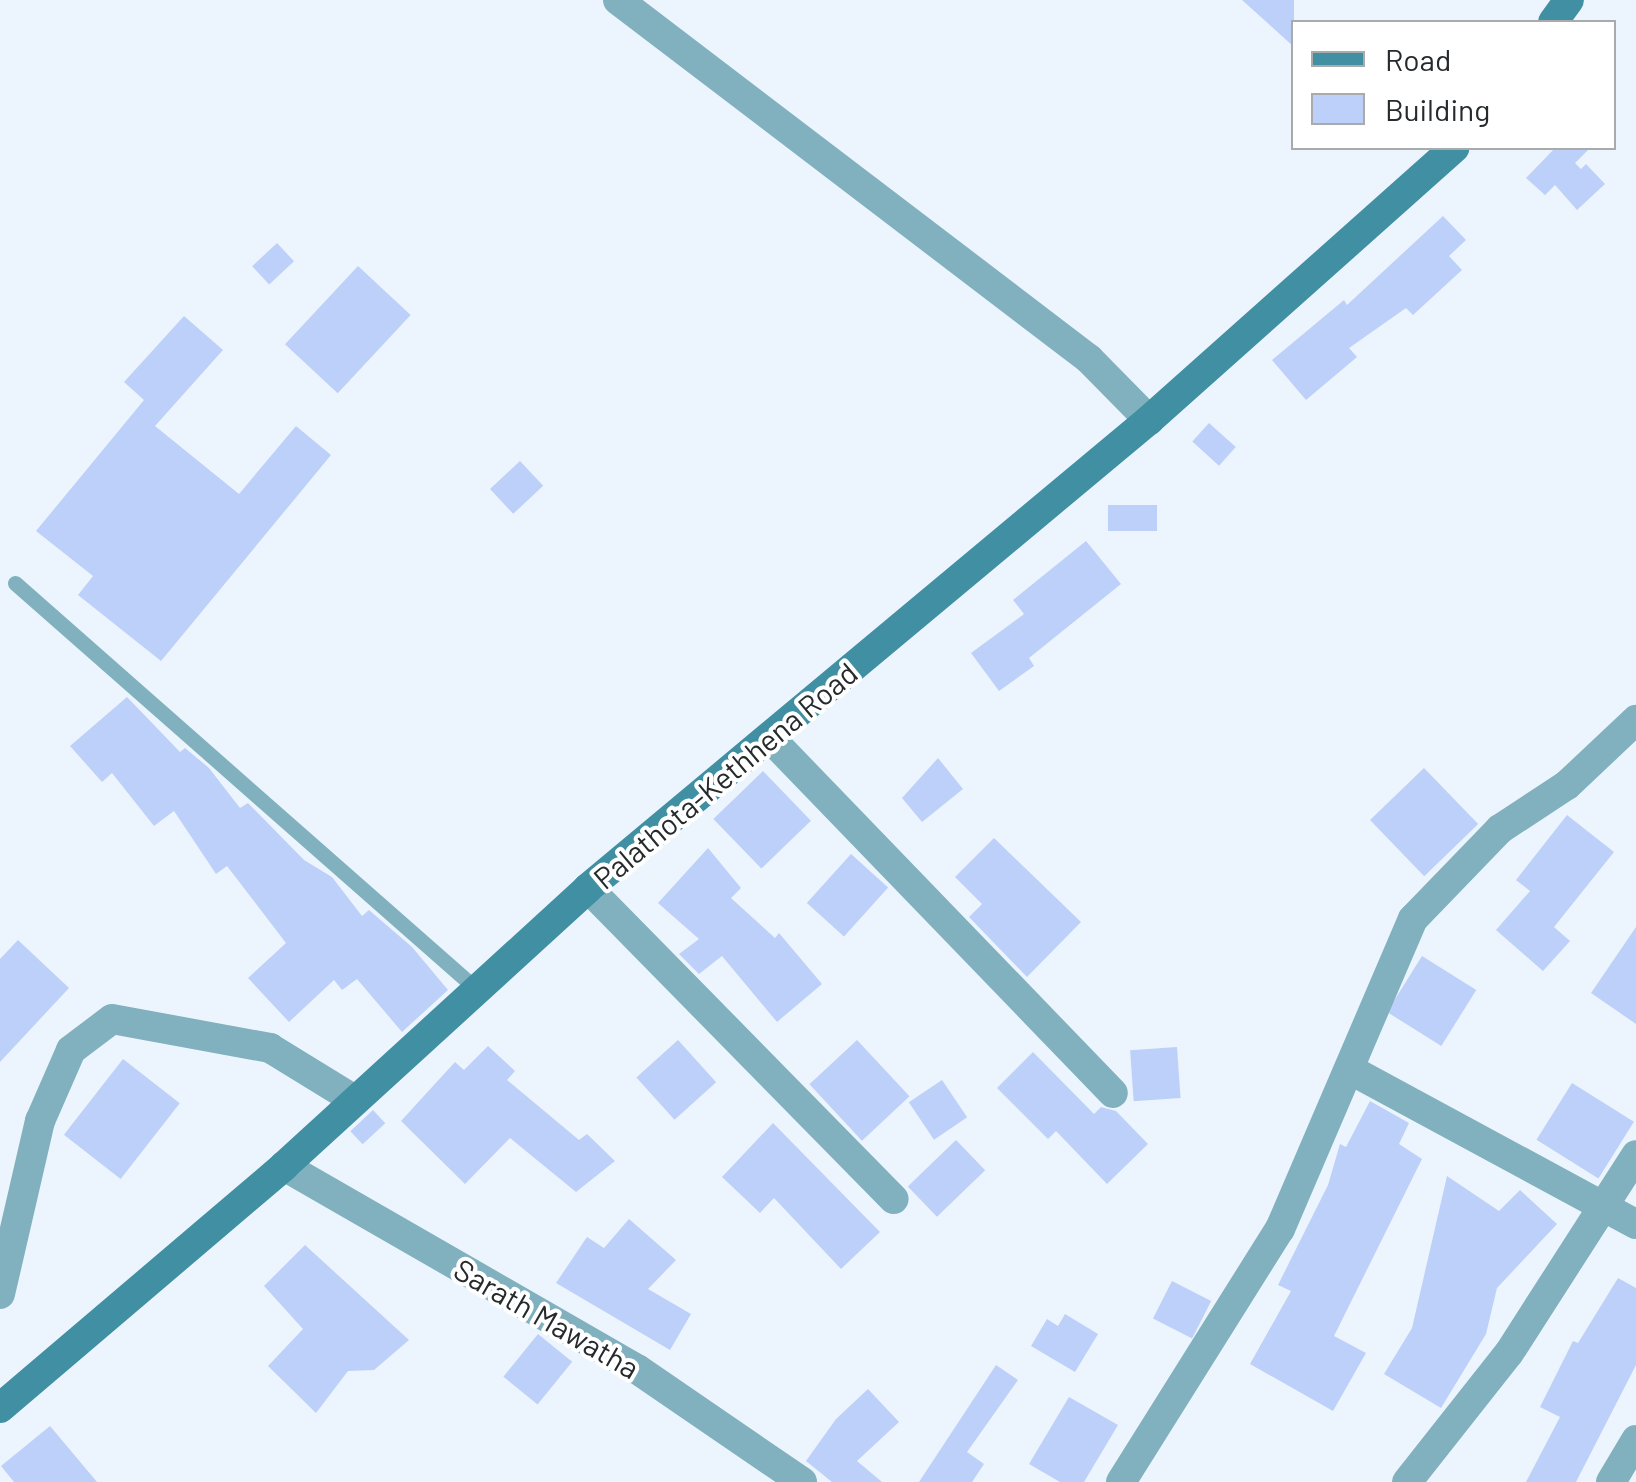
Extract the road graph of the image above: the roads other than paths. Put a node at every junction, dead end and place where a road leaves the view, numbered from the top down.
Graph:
1 (618, 0) edge
2 (1452, 150) edge
3 (1150, 420) junction
4 (15, 583) dead end
5 (1636, 720) edge
6 (771, 739) junction
7 (588, 888) junction
8 (474, 987) junction
9 (1349, 1068) junction
10 (1113, 1093) dead end
11 (353, 1100) junction
12 (1636, 1155) edge
13 (284, 1166) junction
14 (894, 1199) dead end
15 (1606, 1204) junction
16 (1636, 1224) edge
17 (0, 1294) edge
18 (0, 1408) edge
19 (1636, 1440) edge
20 (802, 1482) edge
21 (1121, 1482) edge
22 (1407, 1482) edge
23 (1612, 1482) edge

1 - 3 street
2 - 3 street, Palathota-Kethhena Road
3 - 6 street, Palathota-Kethhena Road
4 - 8 lane
5 - 9 street
6 - 7 street, Palathota-Kethhena Road
6 - 10 street
7 - 8 street, Palathota-Kethhena Road
7 - 14 street
8 - 11 street, Palathota-Kethhena Road
9 - 15 street
9 - 21 street
11 - 13 street, Palathota-Kethhena Road
11 - 17 street
12 - 15 street
13 - 18 street, Palathota-Kethhena Road
13 - 20 street, Sarath Mawatha
15 - 16 street
15 - 22 street
19 - 23 street

